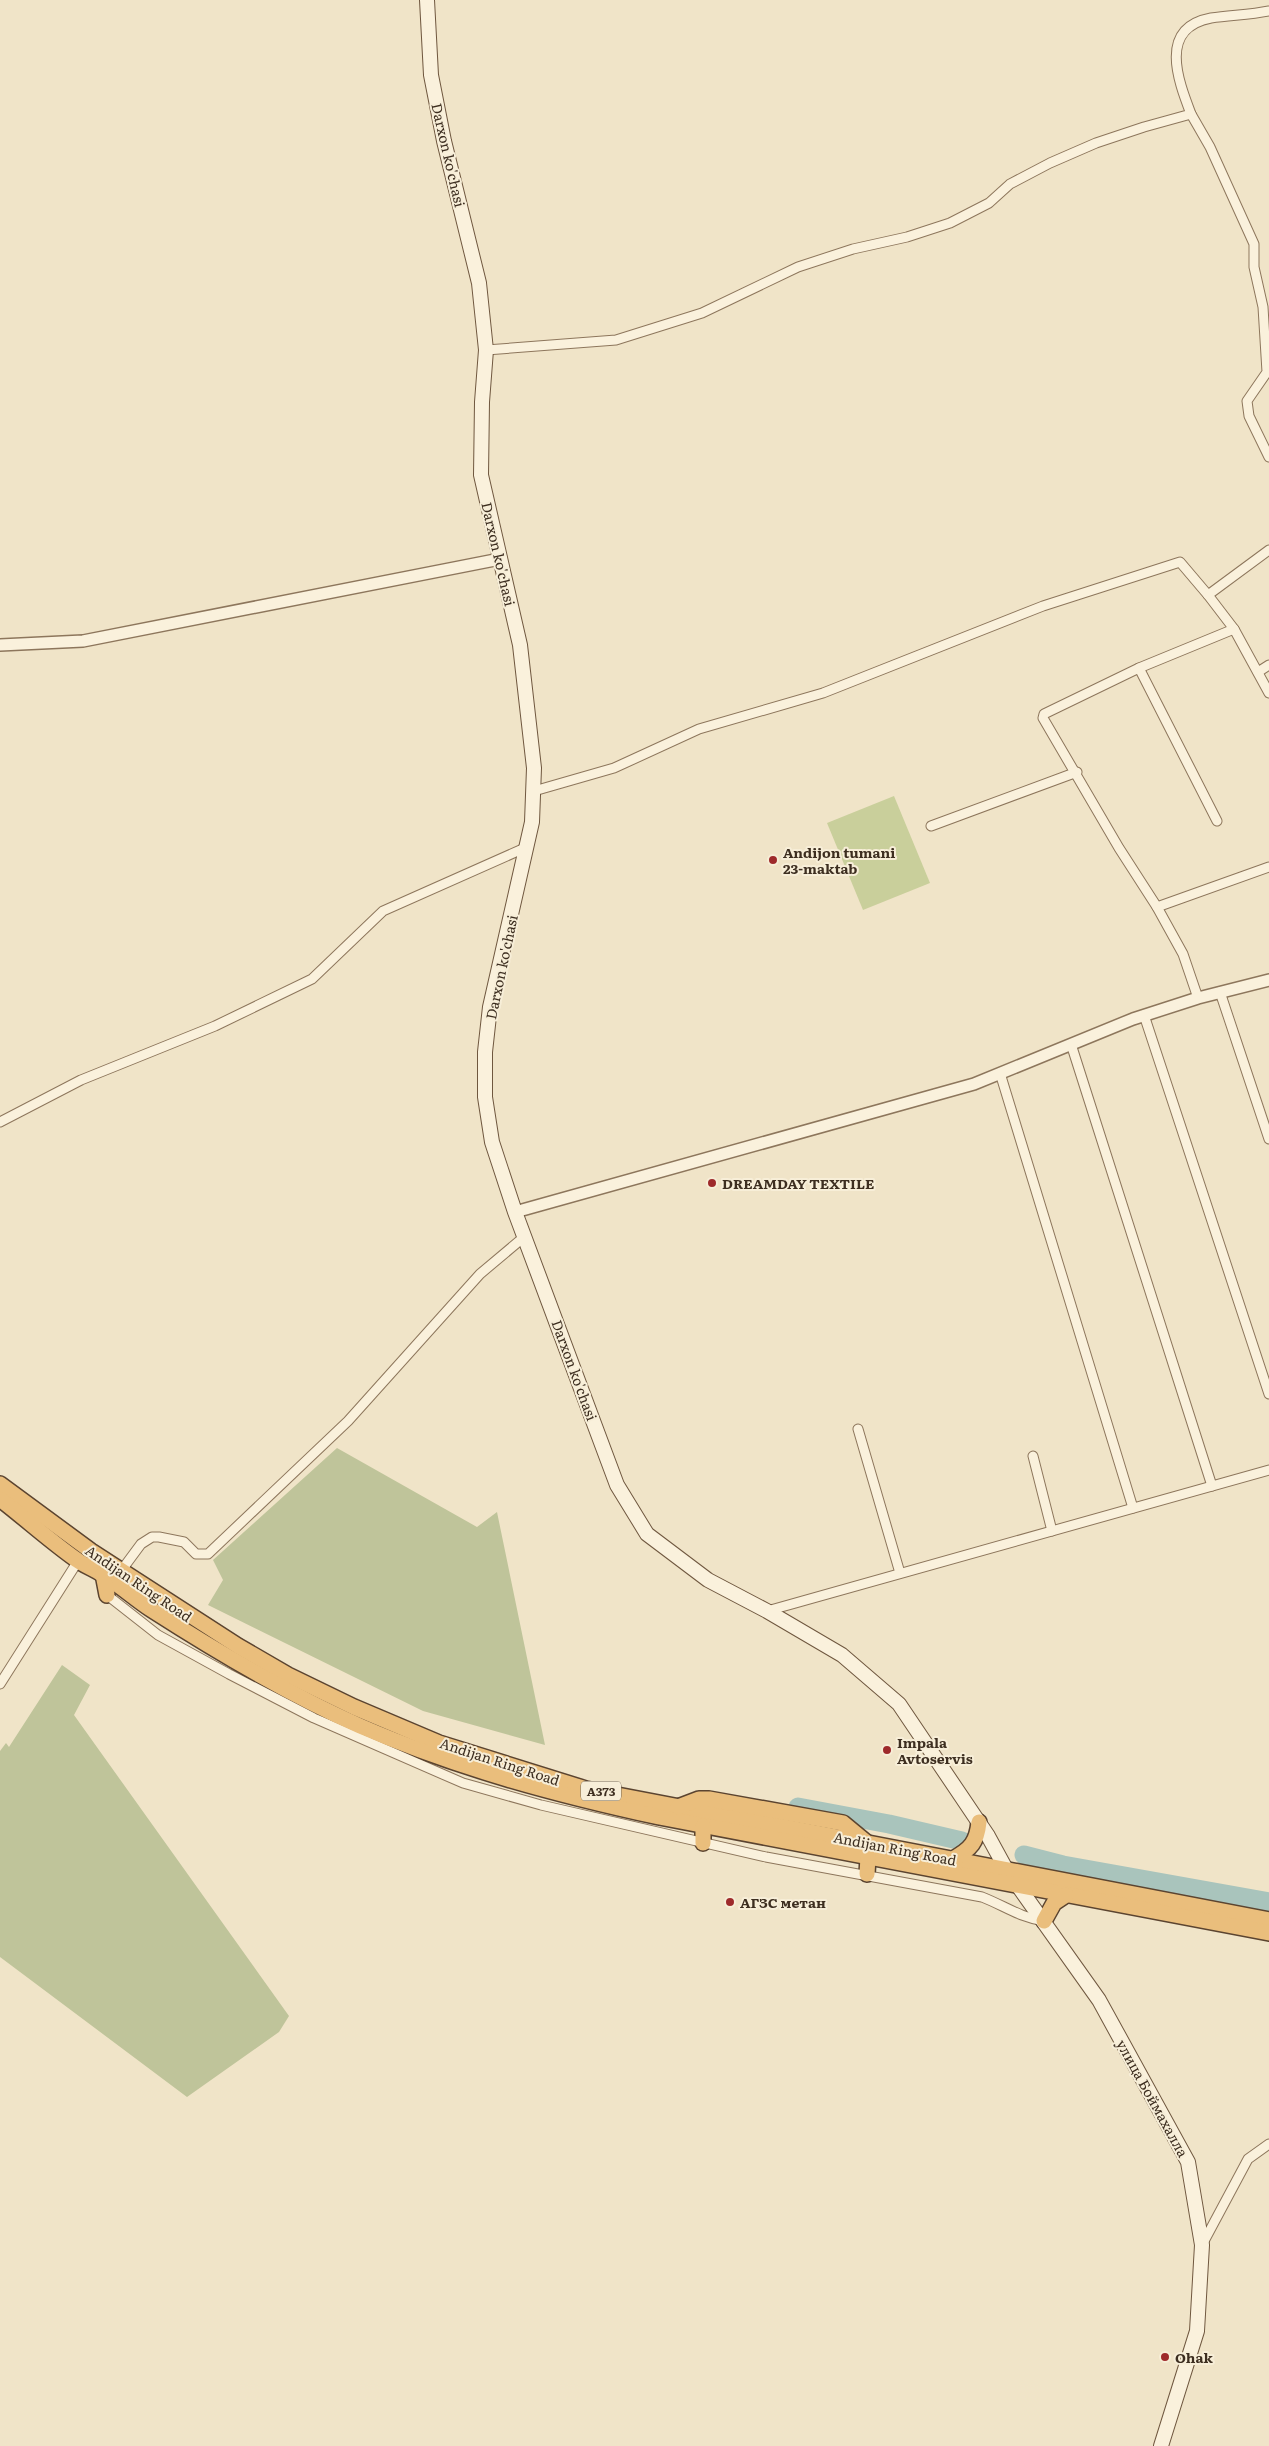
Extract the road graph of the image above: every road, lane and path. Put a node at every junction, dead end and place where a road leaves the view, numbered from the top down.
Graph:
1 (427, 0) edge
2 (1269, 10) edge
3 (1191, 114) junction
4 (486, 350) junction
5 (1269, 457) edge
6 (1269, 550) edge
7 (500, 560) junction
8 (1208, 596) junction
9 (1234, 629) junction
10 (0, 645) edge
11 (1269, 665) edge
12 (1139, 668) junction
13 (1258, 672) junction
14 (1269, 693) edge
15 (1077, 772) junction
16 (534, 791) junction
17 (1218, 821) dead end
18 (931, 826) dead end
19 (527, 847) junction
20 (1269, 867) edge
21 (1157, 907) junction
22 (1269, 980) edge
23 (1220, 992) junction
24 (1198, 998) junction
25 (1144, 1015) junction
26 (1071, 1044) junction
27 (1000, 1073) junction
28 (0, 1122) edge
29 (1269, 1139) edge
30 (515, 1212) junction
31 (524, 1237) junction
32 (1269, 1394) edge
33 (858, 1429) dead end
34 (1033, 1456) dead end
35 (1269, 1470) edge
36 (0, 1484) edge
37 (1212, 1486) junction
38 (0, 1499) edge
39 (1133, 1508) junction
40 (1052, 1531) junction
41 (78, 1562) junction
42 (121, 1571) junction
43 (103, 1574) junction
44 (900, 1574) junction
45 (107, 1595) joint
46 (767, 1611) junction
47 (0, 1684) edge
48 (978, 1822) junction
49 (703, 1826) junction
50 (703, 1843) junction
51 (868, 1850) junction
52 (953, 1859) junction
53 (1006, 1869) junction
54 (867, 1874) junction
55 (1018, 1886) junction
56 (1066, 1895) junction
57 (1269, 1920) edge
58 (1044, 1922) junction
59 (1269, 1933) edge
60 (1269, 2144) edge
61 (1202, 2245) junction
62 (1161, 2446) edge

1 - 4 main road, Darxon ko'chasi
2 - 3 street
3 - 4 street
3 - 5 street
4 - 7 main road, Darxon ko'chasi
6 - 8 street
7 - 10 street
7 - 16 main road, Darxon ko'chasi
8 - 9 street
8 - 16 street
9 - 12 street
9 - 13 street
11 - 13 street
12 - 15 street
12 - 17 street
13 - 14 street
15 - 18 street
15 - 21 street
16 - 19 main road, Darxon ko'chasi
19 - 28 street
19 - 30 main road, Darxon ko'chasi
20 - 21 street
21 - 24 street
22 - 23 street
23 - 24 street
23 - 29 street
24 - 25 street
25 - 26 street
25 - 32 street
26 - 27 street
26 - 37 street
27 - 30 street
27 - 39 street
30 - 31 main road, Darxon ko'chasi
31 - 42 street
31 - 46 main road, Darxon ko'chasi
33 - 44 street
34 - 40 street
35 - 37 street
36 - 42 highway, Andijan Ring Road / A373
37 - 39 street
38 - 41 highway, Andijan Ring Road / A373
39 - 40 street
40 - 44 street
41 - 43 highway, Andijan Ring Road / A373
41 - 47 street
42 - 51 highway, Andijan Ring Road / A373
43 - 45 highway
43 - 49 highway, Andijan Ring Road / A373
44 - 46 street
45 - 50 street
46 - 48 main road, Darxon ko'chasi
48 - 52 highway
48 - 53 main road, Darxon ko'chasi
49 - 50 highway
49 - 51 highway, Andijan Ring Road / A373
50 - 54 street
51 - 52 highway, Andijan Ring Road / A373
51 - 54 highway
51 - 55 highway, Andijan Ring Road / A373
52 - 53 highway, Andijan Ring Road / A373
53 - 55 main road, улица Боймахалла
53 - 57 highway, Andijan Ring Road / A373
54 - 58 street
55 - 56 highway, Andijan Ring Road / A373
55 - 58 main road, улица Боймахалла
56 - 58 highway
56 - 59 highway, Andijan Ring Road / A373
58 - 61 main road, улица Боймахалла
60 - 61 street
61 - 62 main road, улица Боймахалла

